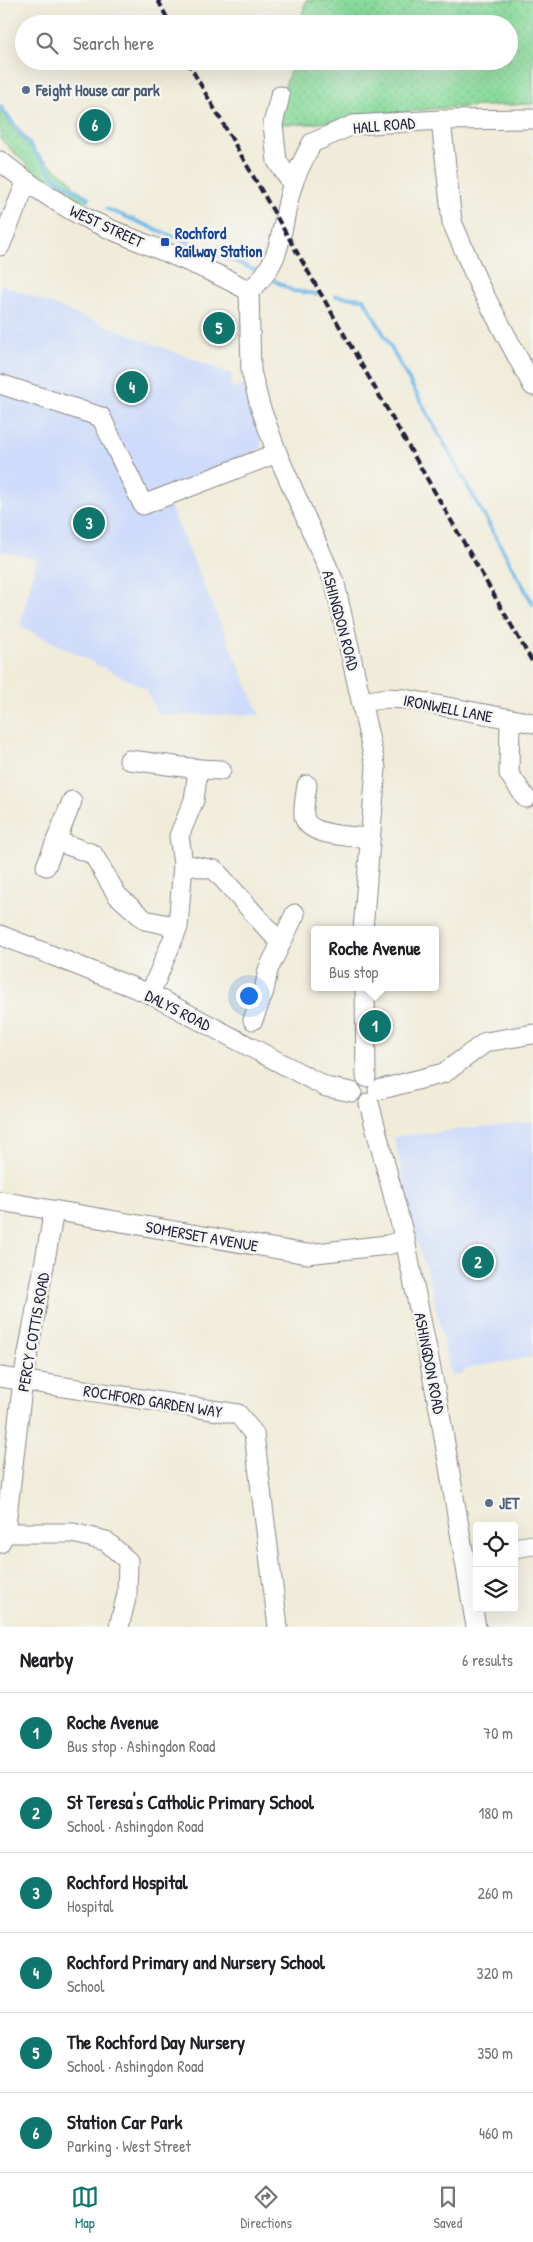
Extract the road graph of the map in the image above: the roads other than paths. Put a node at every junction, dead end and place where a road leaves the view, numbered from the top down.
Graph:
1 (280, 96) dead end
2 (533, 119) edge
3 (441, 120) junction
4 (0, 161) edge
5 (27, 181) junction
6 (293, 185) junction
7 (0, 246) edge
8 (249, 291) junction
9 (0, 384) edge
10 (533, 386) edge
11 (277, 452) junction
12 (362, 702) junction
13 (510, 720) junction
14 (533, 723) edge
15 (128, 760) dead end
16 (198, 770) junction
17 (221, 770) dead end
18 (307, 785) dead end
19 (526, 798) dead end
20 (72, 801) dead end
21 (370, 838) junction
22 (56, 841) junction
23 (183, 864) junction
24 (46, 866) dead end
25 (295, 914) dead end
26 (363, 926) edge
27 (178, 927) junction
28 (0, 935) edge
29 (281, 939) junction
30 (365, 991) edge
31 (150, 994) junction
32 (253, 1020) dead end
33 (533, 1034) edge
34 (371, 1090) junction
35 (0, 1201) edge
36 (54, 1210) junction
37 (405, 1240) junction
38 (0, 1376) edge
39 (23, 1380) junction
40 (2, 1538) edge
41 (533, 1545) edge
42 (518, 1547) edge
43 (470, 1554) edge
44 (119, 1627) edge
45 (278, 1627) edge
46 (476, 1627) edge

1 - 6 street
2 - 3 street, HALL ROAD
3 - 6 street, HALL ROAD
3 - 10 street
4 - 5 street, WEST STREET
5 - 7 street
5 - 8 street, WEST STREET
6 - 8 street, HALL ROAD
8 - 11 street, ASHINGDON ROAD
9 - 11 street
11 - 12 street, ASHINGDON ROAD
12 - 13 street, IRONWELL LANE
12 - 21 street, ASHINGDON ROAD
13 - 14 street, IRONWELL LANE
13 - 19 street
15 - 16 street
16 - 17 street
16 - 23 street
18 - 21 street
20 - 22 street
21 - 26 street, ASHINGDON ROAD
22 - 24 street
22 - 27 street
23 - 27 street
23 - 29 street
25 - 29 street
27 - 31 street
28 - 31 street, DALYS ROAD
29 - 32 street
30 - 34 street, ASHINGDON ROAD
31 - 34 street, DALYS ROAD
33 - 34 street
34 - 37 street, ASHINGDON ROAD
35 - 36 street, SOMERSET AVENUE
36 - 37 street, SOMERSET AVENUE
36 - 39 street, PERCY COTTIS ROAD
37 - 43 street, ASHINGDON ROAD
38 - 39 street, ROCHFORD GARDEN WAY
39 - 40 street, PERCY COTTIS ROAD
39 - 45 street, ROCHFORD GARDEN WAY
40 - 44 street
41 - 42 street
43 - 46 street, ASHINGDON ROAD

